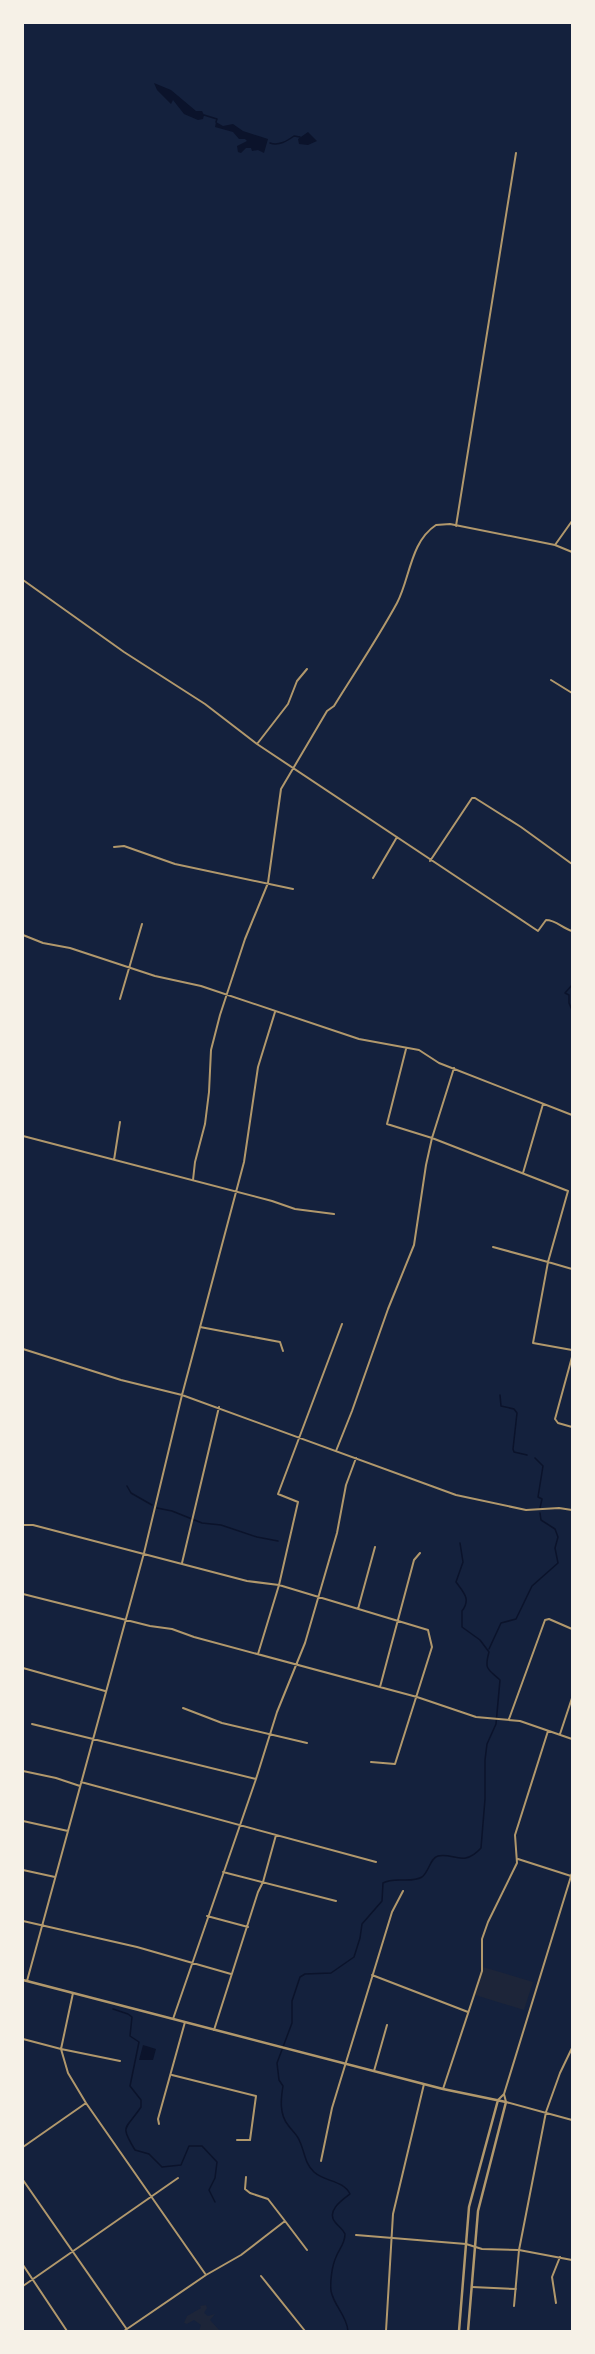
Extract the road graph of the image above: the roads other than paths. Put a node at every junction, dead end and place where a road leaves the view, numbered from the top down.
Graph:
1 (516, 153) dead end
2 (572, 521) edge
3 (456, 526) junction
4 (555, 546) junction
5 (572, 552) edge
6 (23, 580) edge
7 (307, 669) dead end
8 (551, 680) dead end
9 (572, 692) edge
10 (257, 744) junction
11 (294, 768) junction
12 (397, 838) junction
13 (114, 847) dead end
14 (430, 861) junction
15 (572, 864) edge
16 (373, 878) dead end
17 (268, 882) junction
18 (293, 889) dead end
19 (142, 924) dead end
20 (572, 931) edge
21 (23, 935) edge
22 (130, 967) junction
23 (226, 996) junction
24 (120, 999) dead end
25 (275, 1012) junction
26 (406, 1049) junction
27 (454, 1068) junction
28 (543, 1104) junction
29 (572, 1115) edge
30 (120, 1122) dead end
31 (23, 1136) edge
32 (432, 1138) junction
33 (114, 1160) junction
34 (523, 1173) junction
35 (193, 1180) junction
36 (235, 1191) junction
37 (334, 1214) dead end
38 (493, 1247) dead end
39 (548, 1262) junction
40 (572, 1269) edge
41 (342, 1324) dead end
42 (200, 1327) junction
43 (23, 1349) edge
44 (572, 1350) edge
45 (283, 1351) dead end
46 (572, 1357) edge
47 (182, 1395) junction
48 (219, 1407) junction
49 (572, 1427) edge
50 (299, 1437) junction
51 (336, 1451) junction
52 (356, 1458) junction
53 (572, 1510) edge
54 (23, 1524) edge
55 (375, 1547) dead end
56 (144, 1553) junction
57 (420, 1554) dead end
58 (182, 1563) junction
59 (279, 1585) junction
60 (23, 1594) edge
61 (319, 1597) junction
62 (358, 1609) junction
63 (124, 1620) junction
64 (398, 1621) junction
65 (572, 1629) edge
66 (258, 1654) junction
67 (298, 1665) junction
68 (23, 1668) edge
69 (380, 1687) junction
70 (105, 1691) junction
71 (417, 1697) junction
72 (572, 1698) edge
73 (184, 1708) dead end
74 (509, 1719) junction
75 (32, 1724) dead end
76 (548, 1731) junction
77 (270, 1734) junction
78 (560, 1734) junction
79 (93, 1737) junction
80 (572, 1739) edge
81 (307, 1743) dead end
82 (371, 1762) dead end
83 (23, 1771) edge
84 (256, 1779) junction
85 (80, 1782) junction
86 (80, 1786) junction
87 (23, 1821) edge
88 (240, 1825) junction
89 (68, 1831) junction
90 (276, 1835) junction
91 (518, 1859) junction
92 (376, 1862) dead end
93 (23, 1870) edge
94 (223, 1872) junction
95 (572, 1873) edge
96 (571, 1876) junction
97 (55, 1877) junction
98 (264, 1882) junction
99 (402, 1891) dead end
100 (336, 1901) dead end
101 (207, 1916) junction
102 (23, 1921) edge
103 (42, 1926) junction
104 (248, 1927) junction
105 (191, 1963) junction
106 (231, 1974) junction
107 (372, 1975) junction
108 (23, 1980) edge
109 (27, 1982) junction
110 (73, 1993) junction
111 (468, 2012) junction
112 (173, 2019) junction
113 (185, 2022) junction
114 (387, 2025) dead end
115 (214, 2030) junction
116 (23, 2039) edge
117 (572, 2048) edge
118 (61, 2049) junction
119 (120, 2060) dead end
120 (345, 2064) junction
121 (374, 2071) junction
122 (172, 2075) junction
123 (424, 2084) junction
124 (443, 2089) junction
125 (504, 2094) junction
126 (498, 2100) junction
127 (506, 2102) junction
128 (86, 2103) junction
129 (546, 2112) junction
130 (572, 2120) edge
131 (159, 2124) dead end
132 (237, 2140) dead end
133 (23, 2147) edge
134 (321, 2161) dead end
135 (246, 2177) dead end
136 (178, 2178) dead end
137 (23, 2180) edge
138 (150, 2198) junction
139 (285, 2221) junction
140 (356, 2235) dead end
141 (393, 2237) junction
142 (466, 2244) junction
143 (475, 2246) junction
144 (307, 2250) dead end
145 (519, 2250) junction
146 (73, 2251) junction
147 (560, 2257) junction
148 (572, 2260) edge
149 (23, 2265) edge
150 (206, 2275) junction
151 (261, 2276) dead end
152 (33, 2279) junction
153 (23, 2286) edge
154 (472, 2287) junction
155 (516, 2289) junction
156 (556, 2303) dead end
157 (514, 2306) dead end
158 (127, 2330) edge
159 (67, 2331) edge
160 (124, 2331) edge
161 (305, 2331) edge
162 (386, 2331) edge
163 (459, 2331) edge
164 (468, 2331) edge

1 - 3 street
2 - 4 street
3 - 4 street
3 - 11 street
4 - 5 street
6 - 10 street
7 - 10 street
8 - 9 street
10 - 11 street
11 - 12 street
11 - 17 street
12 - 14 street
12 - 16 street
13 - 17 street
14 - 15 street
14 - 20 street
17 - 18 street
17 - 23 street
19 - 22 street
21 - 22 street
22 - 23 street
22 - 24 street
23 - 25 street
23 - 35 street
25 - 26 street
25 - 36 street
26 - 27 street
26 - 32 street
27 - 28 street
27 - 32 street
28 - 29 street
28 - 34 street
30 - 33 street
31 - 33 street
32 - 34 street
32 - 51 street
33 - 35 street
34 - 39 street
35 - 36 street
36 - 37 street
36 - 42 street
38 - 39 street
39 - 40 street
39 - 44 street
41 - 50 street
42 - 45 street
42 - 47 street
43 - 47 street
46 - 49 street
47 - 48 street
47 - 56 street
48 - 50 street
48 - 58 street
50 - 51 street
50 - 59 street
51 - 52 street
52 - 53 street
52 - 61 street
54 - 56 street
55 - 62 street
56 - 58 street
56 - 63 street
57 - 64 street
58 - 59 street
59 - 61 street
59 - 66 street
60 - 63 street
61 - 62 street
61 - 67 street
62 - 64 street
63 - 66 street
63 - 70 street
64 - 69 street
64 - 71 street
65 - 74 street
66 - 67 street
67 - 69 street
67 - 77 street
68 - 70 street
69 - 71 street
70 - 79 street
71 - 74 street
71 - 82 street
72 - 78 street
73 - 77 street
74 - 76 street
75 - 79 street
76 - 78 street
76 - 91 street
77 - 81 street
77 - 84 street
78 - 80 street
79 - 84 street
79 - 85 street
83 - 86 street
84 - 88 street
85 - 86 street
85 - 88 street
86 - 89 street
87 - 89 street
88 - 90 street
88 - 94 street
89 - 97 street
90 - 92 street
90 - 98 street
91 - 96 street
91 - 111 street
93 - 97 street
94 - 98 street
94 - 101 street
95 - 96 street
96 - 125 street
97 - 103 street
98 - 100 street
98 - 104 street
99 - 107 street
101 - 104 street
101 - 105 street
102 - 103 street
103 - 105 street
103 - 109 street
104 - 106 street
105 - 106 street
105 - 112 street
106 - 115 street
107 - 111 street
107 - 120 street
108 - 109 street
109 - 110 street
110 - 112 street
110 - 118 street
111 - 124 street
112 - 113 street
113 - 115 street
113 - 122 street
114 - 121 street
115 - 120 street
116 - 118 street
117 - 129 street
118 - 119 street
118 - 128 street
120 - 121 street
120 - 134 street
121 - 123 street
122 - 131 street
122 - 132 street
123 - 124 street
123 - 141 street
124 - 126 street
125 - 126 street
125 - 127 street
126 - 127 street
126 - 142 street
127 - 129 street
127 - 143 street
128 - 133 street
128 - 138 street
129 - 130 street
129 - 145 street
135 - 139 street
136 - 138 street
137 - 146 street
138 - 146 street
138 - 150 street
139 - 144 street
139 - 150 street
140 - 141 street
141 - 142 street
141 - 162 street
142 - 143 street
142 - 163 street
143 - 145 street
143 - 154 street
145 - 147 street
145 - 155 street
146 - 152 street
146 - 158 street
147 - 148 street
147 - 156 street
149 - 152 street
150 - 158 street
151 - 161 street
152 - 153 street
152 - 159 street
154 - 155 street
154 - 164 street
155 - 157 street
158 - 160 street

